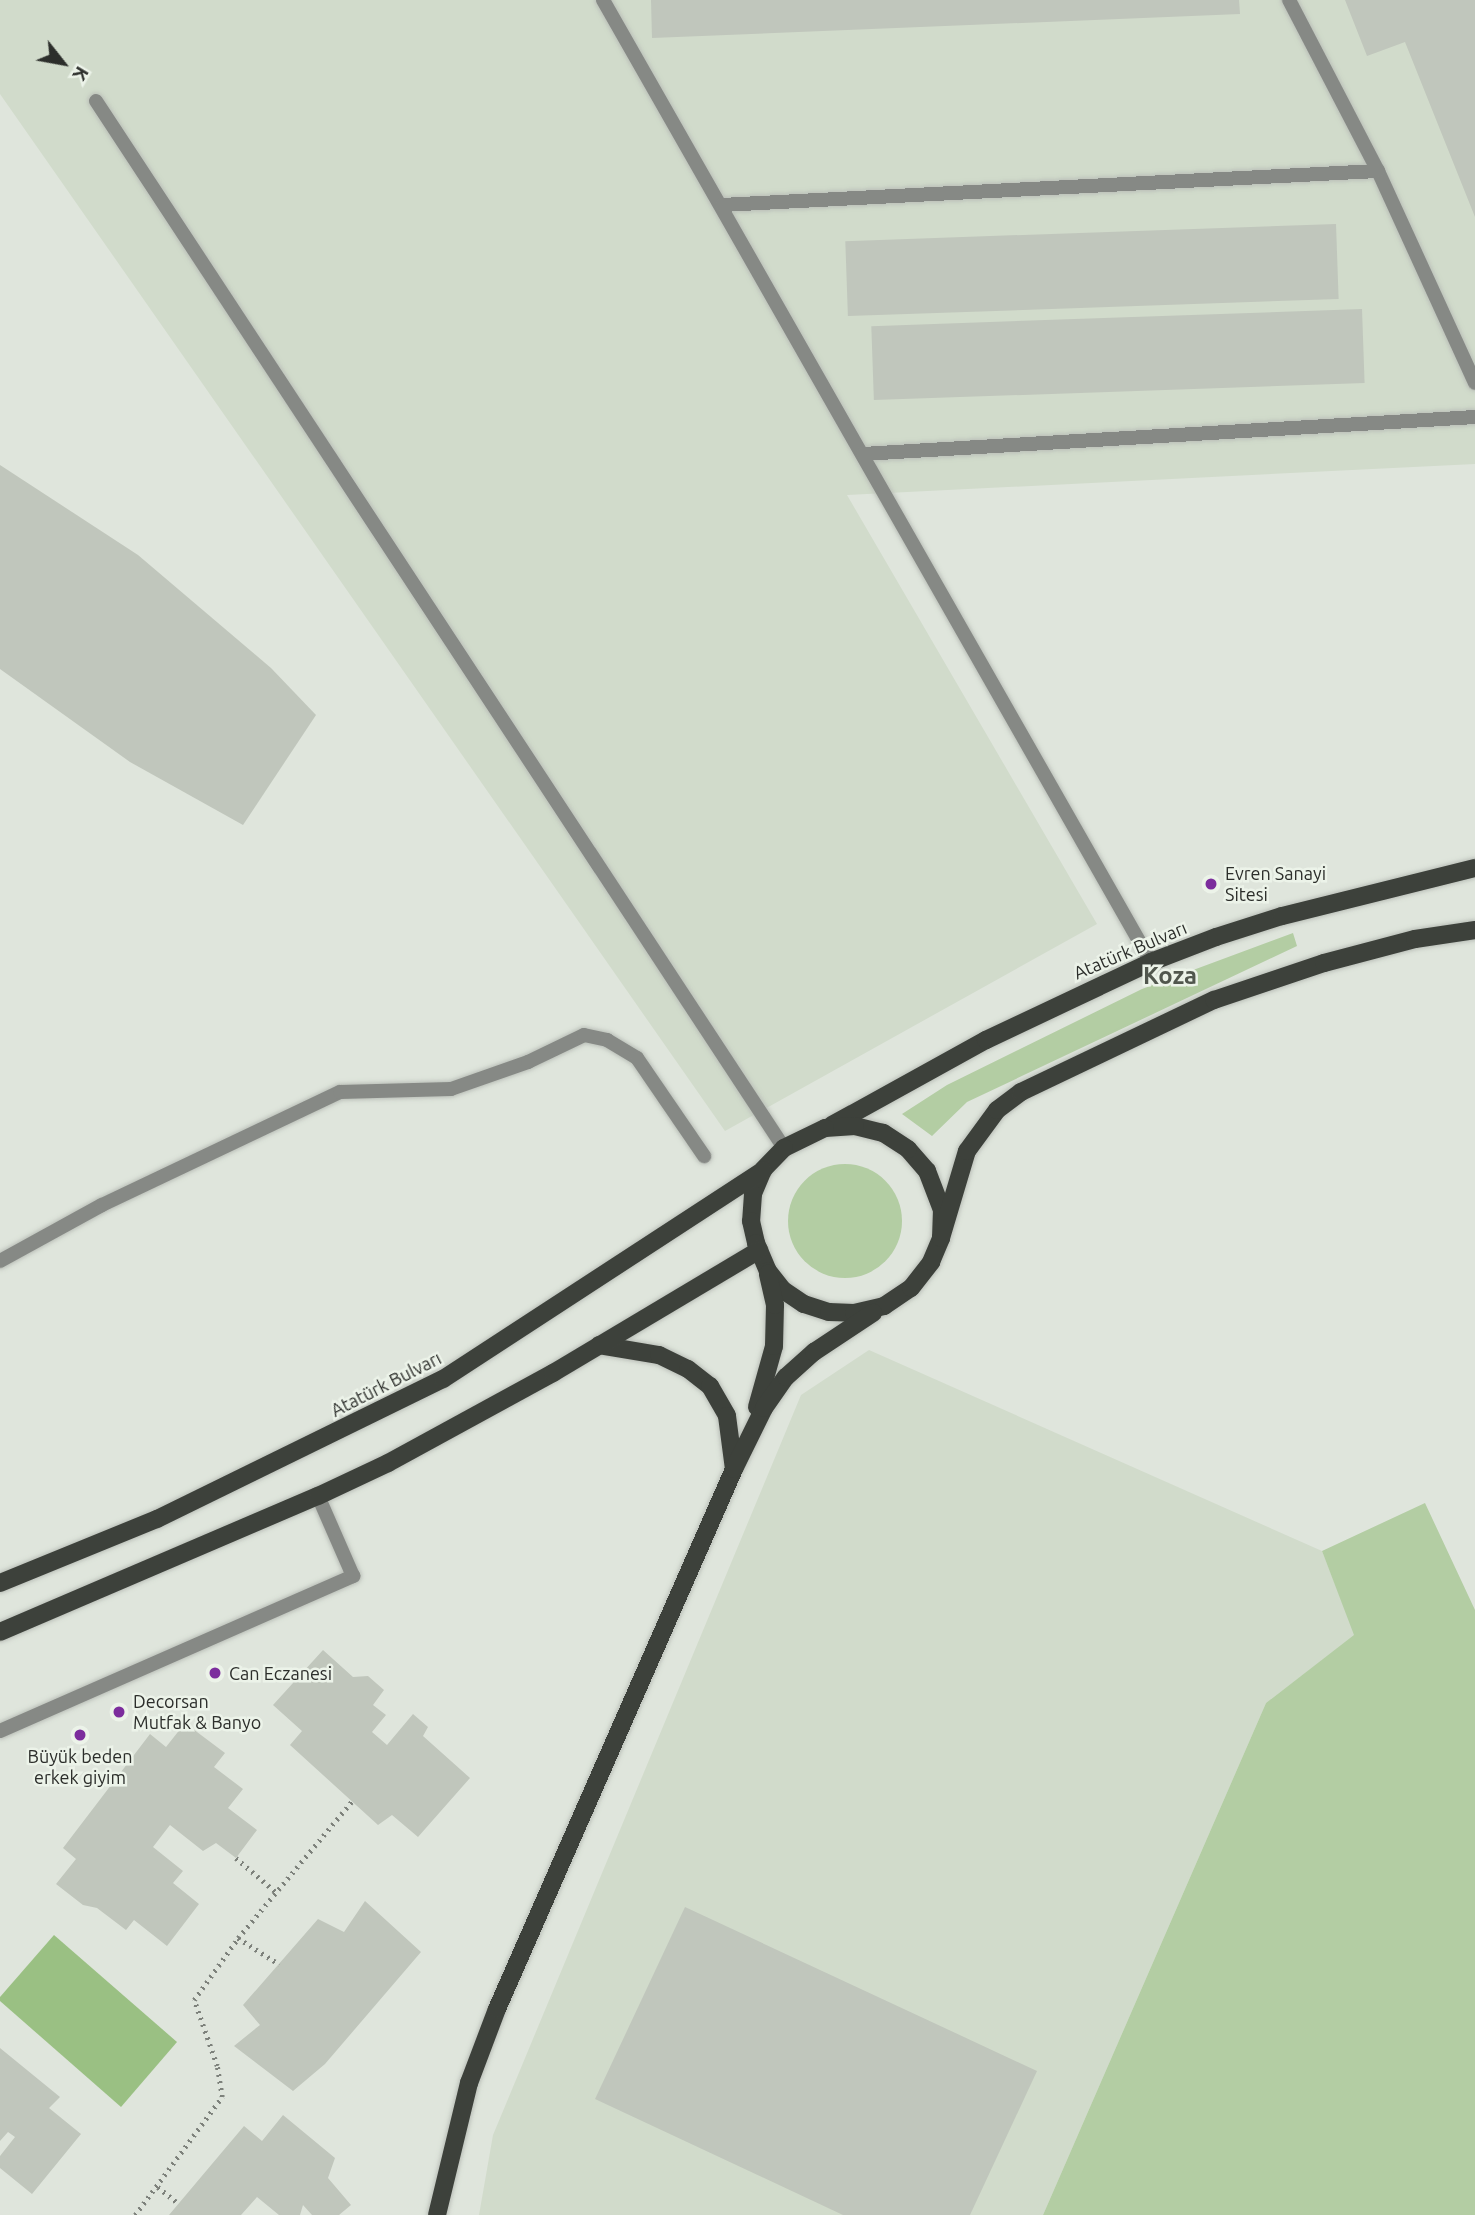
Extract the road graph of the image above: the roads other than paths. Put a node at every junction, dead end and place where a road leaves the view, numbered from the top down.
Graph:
1 (603, 0) edge
2 (1289, 0) edge
3 (96, 102) dead end
4 (1378, 171) junction
5 (722, 205) junction
6 (1475, 383) edge
7 (1475, 417) edge
8 (863, 454) junction
9 (1475, 868) edge
10 (1475, 930) edge
11 (1151, 962) junction
12 (825, 1128) junction
13 (784, 1147) junction
14 (704, 1156) dead end
15 (763, 1170) junction
16 (941, 1238) junction
17 (758, 1250) junction
18 (0, 1261) edge
19 (768, 1271) junction
20 (884, 1306) junction
21 (599, 1345) junction
22 (734, 1469) junction
23 (318, 1496) junction
24 (0, 1583) edge
25 (0, 1632) edge
26 (0, 1731) edge
27 (437, 2215) edge

1 - 5 lane
2 - 4 lane
3 - 13 lane
4 - 5 lane
4 - 6 lane
5 - 8 lane
7 - 8 lane
8 - 11 lane
9 - 11 main road, Atatürk Bulvarı
10 - 16 main road, Atatürk Bulvarı
11 - 12 main road, Atatürk Bulvarı
12 - 13 main road, Atatürk Bulvarı
12 - 16 main road, Atatürk Bulvarı
13 - 15 main road, Atatürk Bulvarı
14 - 18 lane
15 - 17 main road, Atatürk Bulvarı
15 - 24 main road, Atatürk Bulvarı
16 - 20 main road, Atatürk Bulvarı
17 - 19 main road, Atatürk Bulvarı
17 - 21 main road
19 - 20 main road, Atatürk Bulvarı
19 - 22 main road
20 - 22 main road
21 - 22 main road
21 - 23 main road
22 - 27 main road
23 - 25 main road
23 - 26 lane

